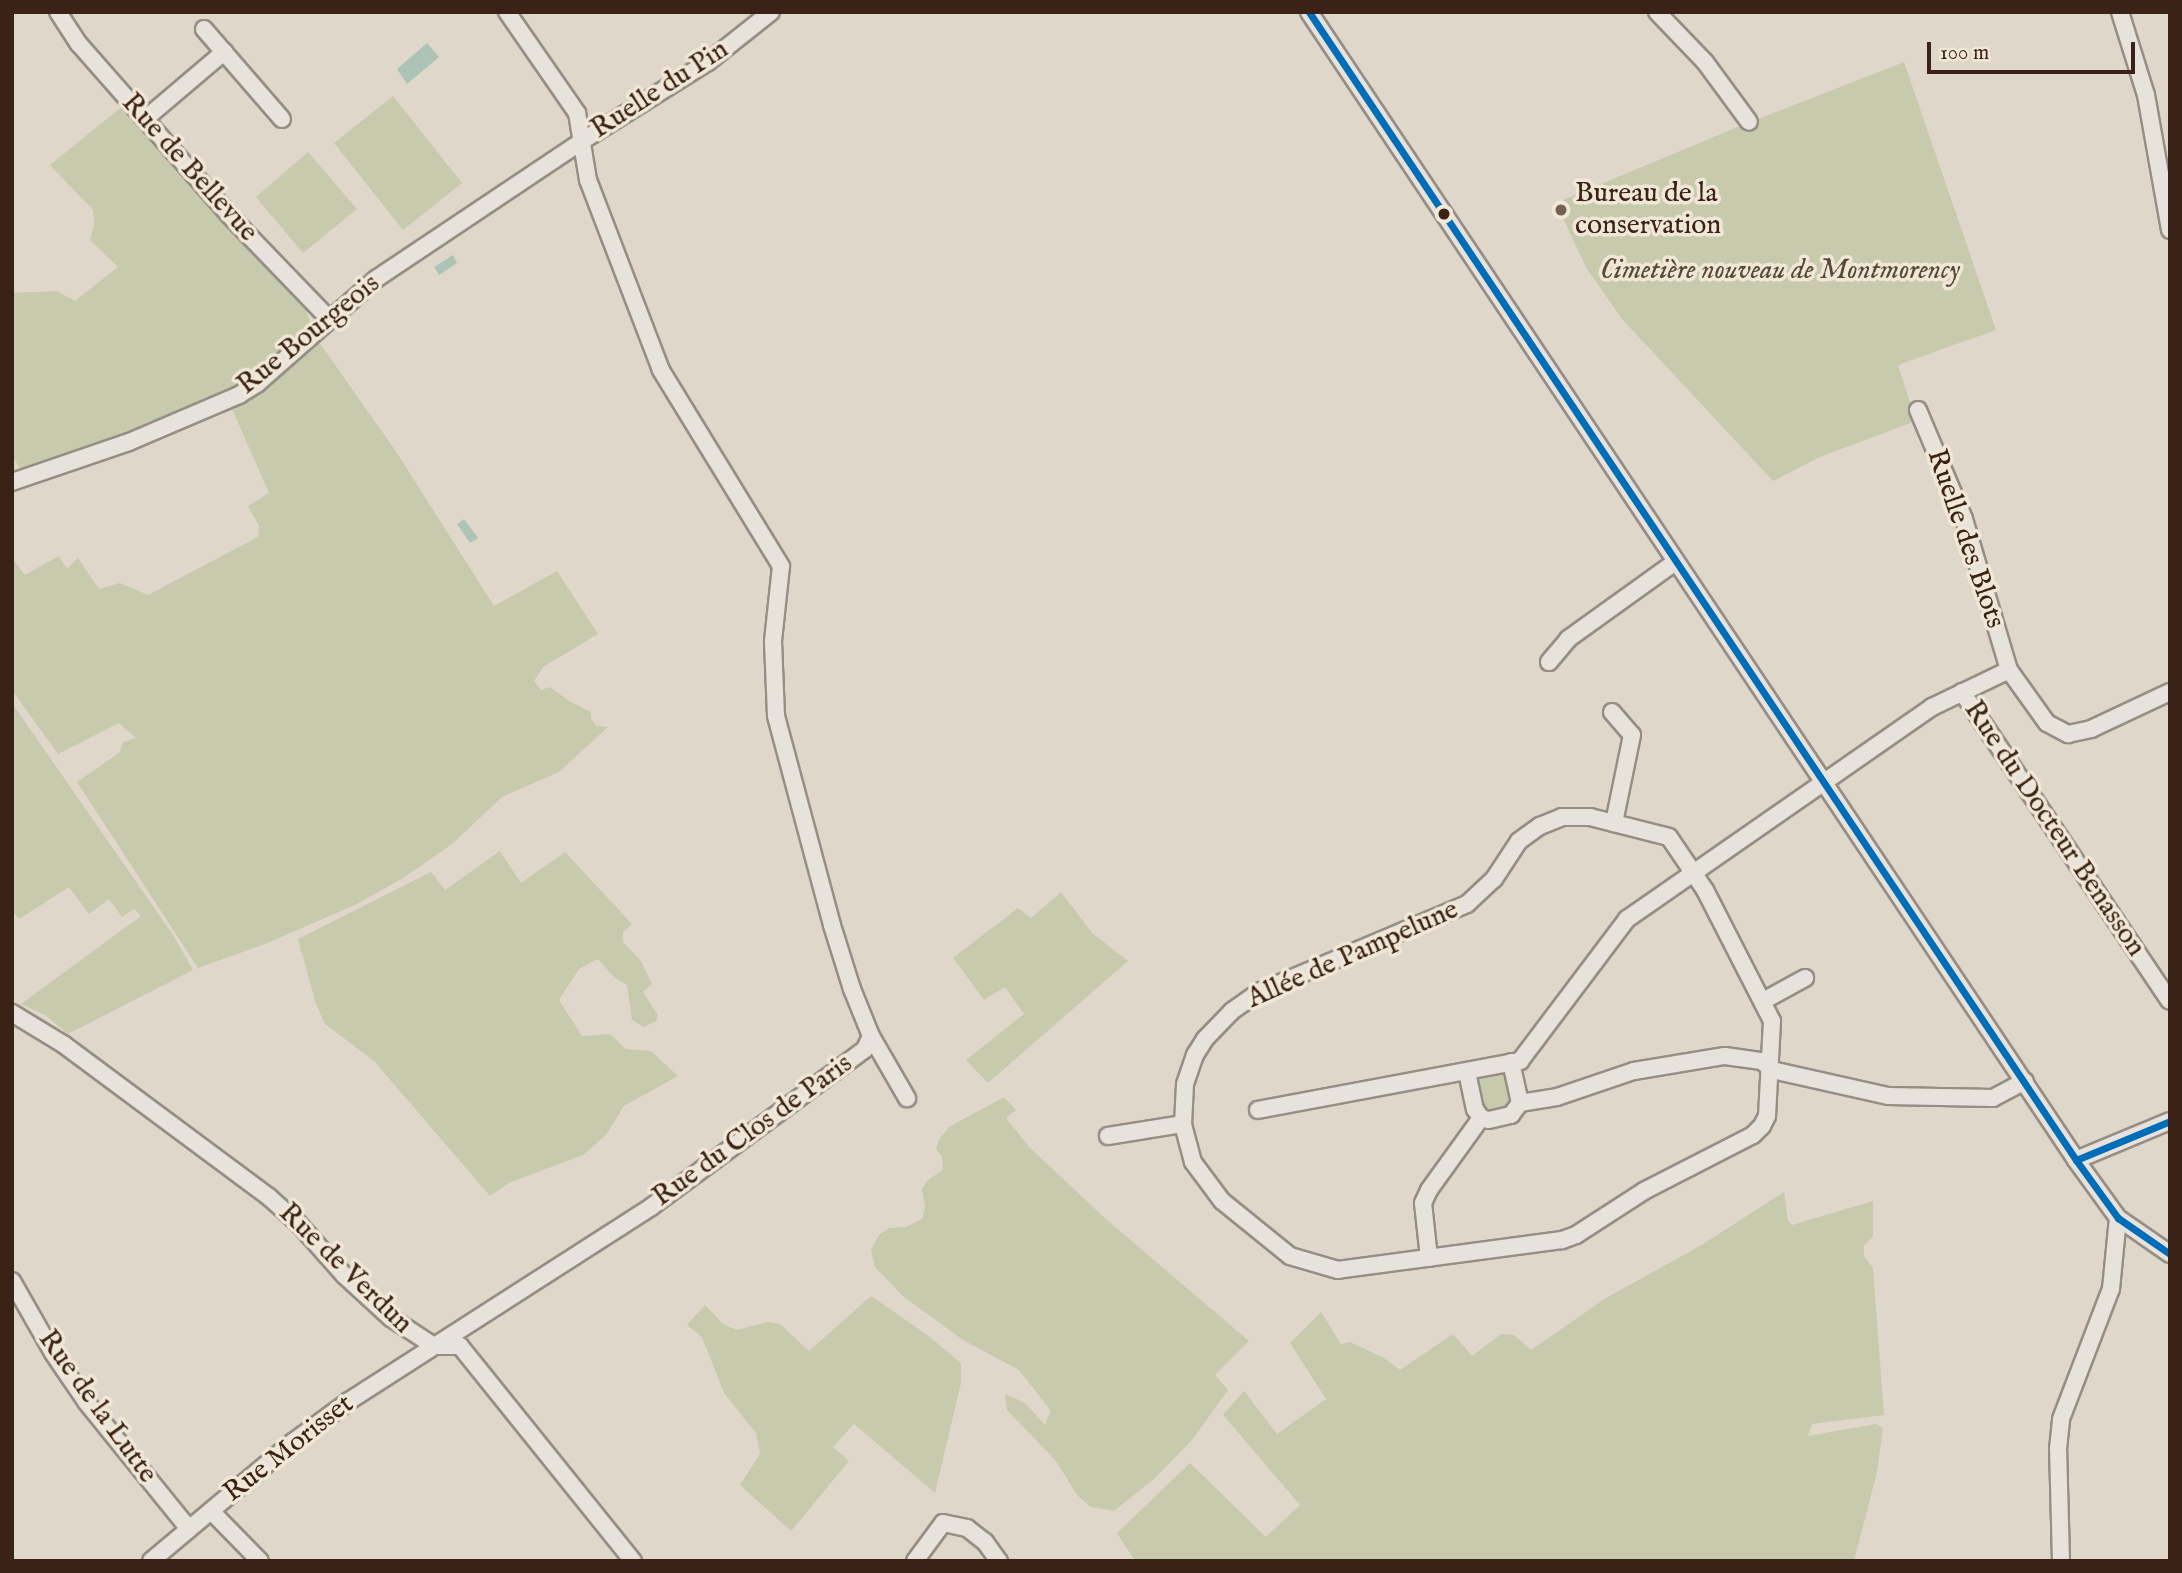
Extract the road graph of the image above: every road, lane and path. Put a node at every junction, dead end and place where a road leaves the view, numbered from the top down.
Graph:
1 (58, 12) edge
2 (508, 12) edge
3 (771, 12) edge
4 (1308, 12) edge
5 (1657, 12) edge
6 (2120, 12) edge
7 (204, 29) dead end
8 (224, 52) junction
9 (145, 119) junction
10 (282, 119) dead end
11 (1749, 122) dead end
12 (582, 141) junction
13 (2169, 227) edge
14 (328, 318) junction
15 (1918, 410) dead end
16 (12, 482) edge
17 (1675, 562) junction
18 (1549, 662) dead end
19 (2009, 670) junction
20 (1962, 692) junction
21 (2170, 692) edge
22 (1612, 712) dead end
23 (1824, 784) junction
24 (1614, 823) junction
25 (1694, 874) junction
26 (1805, 978) dead end
27 (1763, 1001) junction
28 (2170, 1001) edge
29 (12, 1013) edge
30 (871, 1037) junction
31 (1511, 1062) junction
32 (1772, 1070) junction
33 (1467, 1072) junction
34 (2025, 1082) junction
35 (907, 1098) dead end
36 (1520, 1103) junction
37 (1258, 1110) dead end
38 (1481, 1118) junction
39 (2170, 1121) edge
40 (1183, 1124) junction
41 (1108, 1136) dead end
42 (2076, 1160) junction
43 (2118, 1218) junction
44 (2170, 1254) edge
45 (1430, 1258) junction
46 (12, 1281) edge
47 (434, 1346) junction
48 (211, 1511) junction
49 (189, 1529) junction
50 (151, 1561) edge
51 (260, 1561) edge
52 (633, 1561) edge
53 (915, 1561) edge
54 (999, 1561) edge
55 (2061, 1561) edge

1 - 9 street, Rue de Bellevue
2 - 12 street
3 - 12 street, Ruelle du Pin
4 - 17 street
5 - 11 street
6 - 13 street
7 - 8 street
8 - 9 street
8 - 10 street
9 - 14 street, Rue de Bellevue
12 - 14 street, Rue Bourgeois
12 - 30 street, Rue du Clos de Paris
14 - 16 street, Rue Bourgeois
15 - 19 street, Ruelle des Blots
17 - 18 street
17 - 23 street
19 - 20 street
19 - 21 street, Ruelle des Blots
20 - 23 street
20 - 28 street, Rue du Docteur Benasson
22 - 24 street
23 - 25 street
23 - 34 street
24 - 25 street, Allée de Pampelune
24 - 40 street, Allée de Pampelune
25 - 27 street, Allée de Pampelune
25 - 31 street
26 - 27 street
27 - 32 street, Allée de Pampelune
29 - 47 street, Rue de Verdun
30 - 35 street
30 - 47 street, Rue du Clos de Paris
31 - 33 street
31 - 36 street
32 - 34 street
32 - 36 street
32 - 45 street, Allée de Pampelune
33 - 37 street
33 - 38 street
34 - 42 street
36 - 38 street
38 - 45 street
39 - 42 street
40 - 41 street
40 - 45 street, Allée de Pampelune
42 - 43 street
43 - 44 street
43 - 55 street
46 - 49 street, Rue de la Lutte
47 - 48 street, Rue Morisset
47 - 52 street, Rue de Verdun
48 - 49 street, Rue Morisset
48 - 51 street
49 - 50 street, Rue Morisset
53 - 54 street

